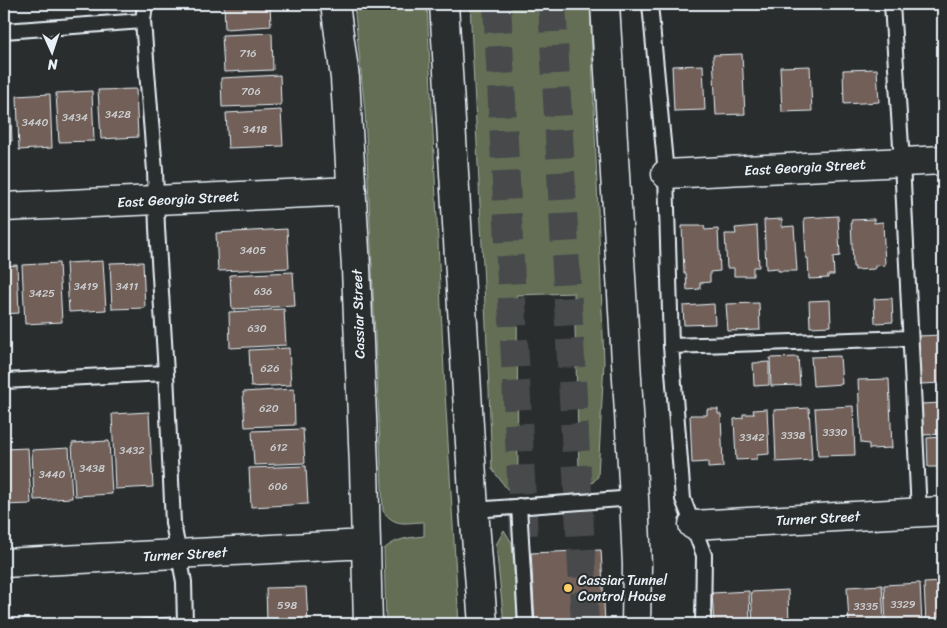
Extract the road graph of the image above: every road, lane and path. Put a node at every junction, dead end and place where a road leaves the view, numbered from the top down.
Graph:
1 (145, 4) edge
2 (335, 4) edge
3 (444, 4) edge
4 (605, 4) edge
5 (650, 4) edge
6 (892, 4) edge
7 (143, 21) junction
8 (4, 31) edge
9 (943, 160) edge
10 (902, 162) junction
11 (666, 174) junction
12 (352, 191) junction
13 (156, 200) junction
14 (4, 207) edge
15 (910, 338) junction
16 (671, 346) junction
17 (166, 373) junction
18 (4, 381) edge
19 (634, 498) junction
20 (519, 506) junction
21 (474, 510) junction
22 (931, 512) edge
23 (693, 525) junction
24 (366, 544) junction
25 (179, 555) junction
26 (4, 563) edge
27 (185, 624) edge
28 (368, 624) edge
29 (483, 624) edge
30 (526, 624) edge
31 (636, 624) edge
32 (703, 624) edge

1 - 7 lane
2 - 12 main road, Cassiar Street
3 - 21 main road
4 - 19 main road
5 - 11 lane
6 - 10 lane
7 - 8 lane
7 - 13 lane
9 - 10 main road, East Georgia Street
10 - 11 main road, East Georgia Street
10 - 15 lane
11 - 16 lane
12 - 13 main road, East Georgia Street
12 - 24 main road, Cassiar Street
13 - 14 main road, East Georgia Street
13 - 17 lane
15 - 16 lane
15 - 22 lane
16 - 23 lane
17 - 18 lane
17 - 25 lane
19 - 20 lane
19 - 31 main road
20 - 21 lane
20 - 30 lane
21 - 29 main road
22 - 23 main road, Turner Street
23 - 32 lane
24 - 25 main road, Turner Street
24 - 28 main road, Cassiar Street
25 - 26 main road, Turner Street
25 - 27 lane

